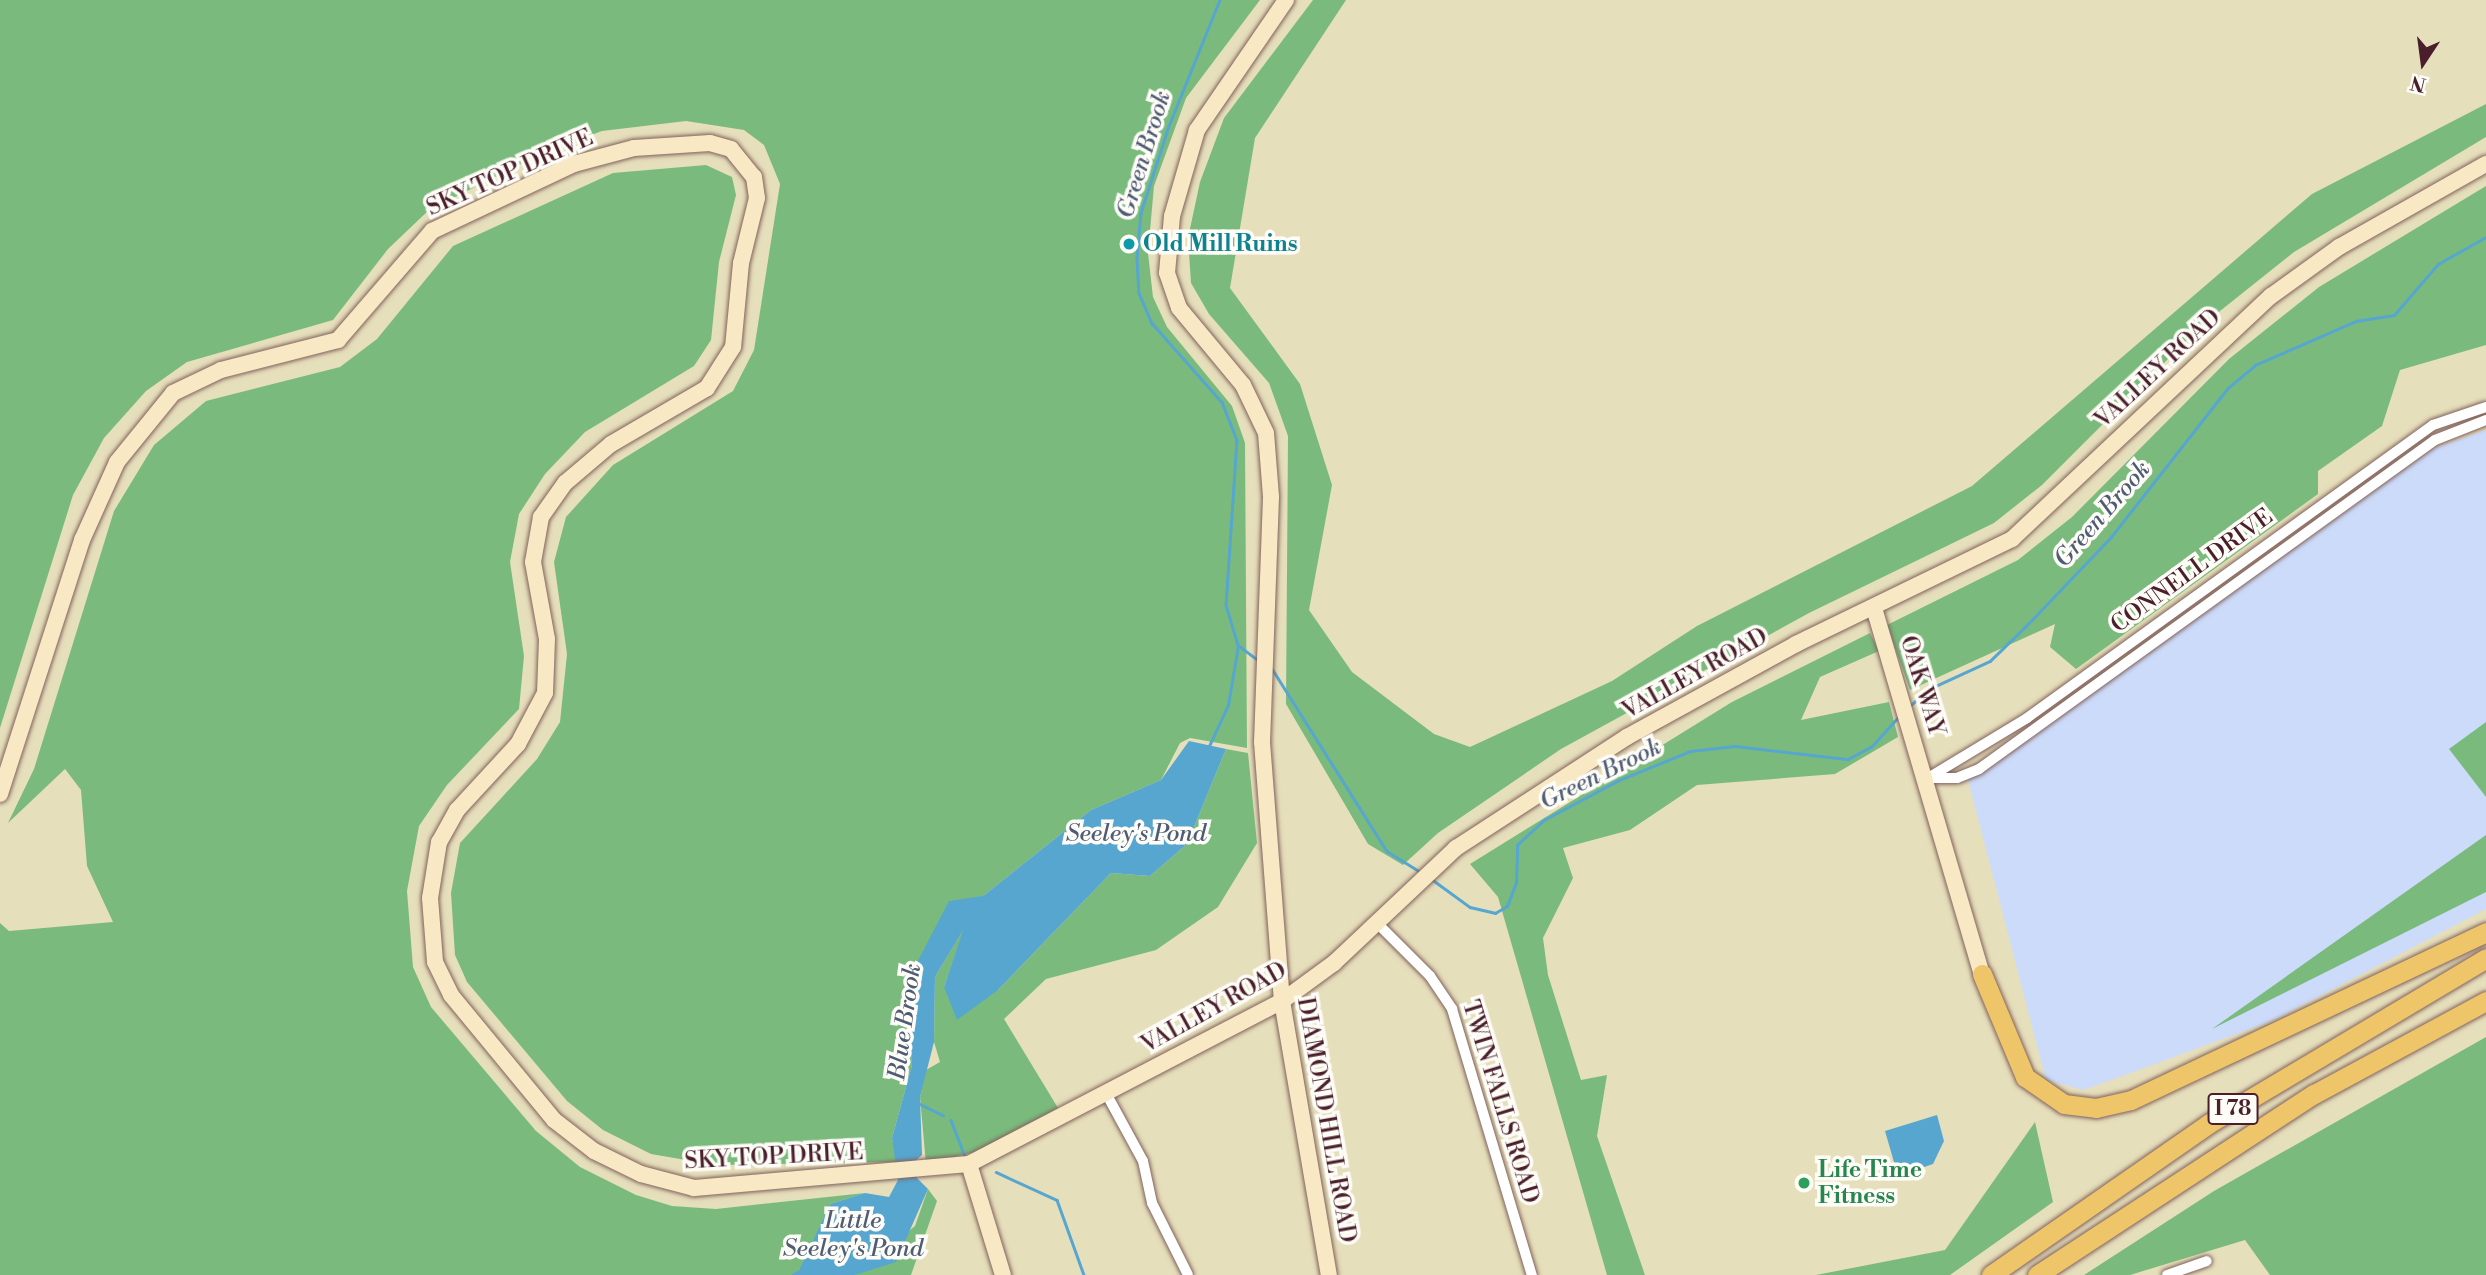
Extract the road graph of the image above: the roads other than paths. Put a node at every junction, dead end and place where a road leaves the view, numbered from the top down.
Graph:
1 (1286, 0) edge
2 (2486, 164) edge
3 (2486, 407) edge
4 (2486, 420) edge
5 (1874, 608) junction
6 (1928, 778) junction
7 (0, 794) edge
8 (1377, 923) junction
9 (2486, 932) edge
10 (2486, 958) edge
11 (1982, 974) joint
12 (1282, 1000) junction
13 (2486, 1001) edge
14 (1107, 1095) junction
15 (969, 1164) junction
16 (896, 1173) joint
17 (2207, 1261) dead end
18 (1003, 1275) edge
19 (1188, 1275) edge
20 (1329, 1275) edge
21 (1532, 1275) edge
22 (1991, 1275) edge
23 (2037, 1275) edge
24 (2167, 1275) edge

1 - 12 main road, DIAMOND HILL ROAD
2 - 5 main road, VALLEY ROAD
3 - 6 street, CONNELL DRIVE
4 - 6 street, CONNELL DRIVE
5 - 6 main road, OAK WAY
5 - 8 main road, VALLEY ROAD
6 - 11 main road
7 - 16 main road, SKY TOP DRIVE
8 - 12 main road, VALLEY ROAD
8 - 21 street, TWIN FALLS ROAD
9 - 11 highway
10 - 22 highway, I 78
12 - 14 main road, VALLEY ROAD
12 - 20 main road, DIAMOND HILL ROAD
13 - 23 highway, I 78
14 - 15 main road, VALLEY ROAD
14 - 19 street
15 - 16 main road, VALLEY ROAD
15 - 18 main road
17 - 24 street

